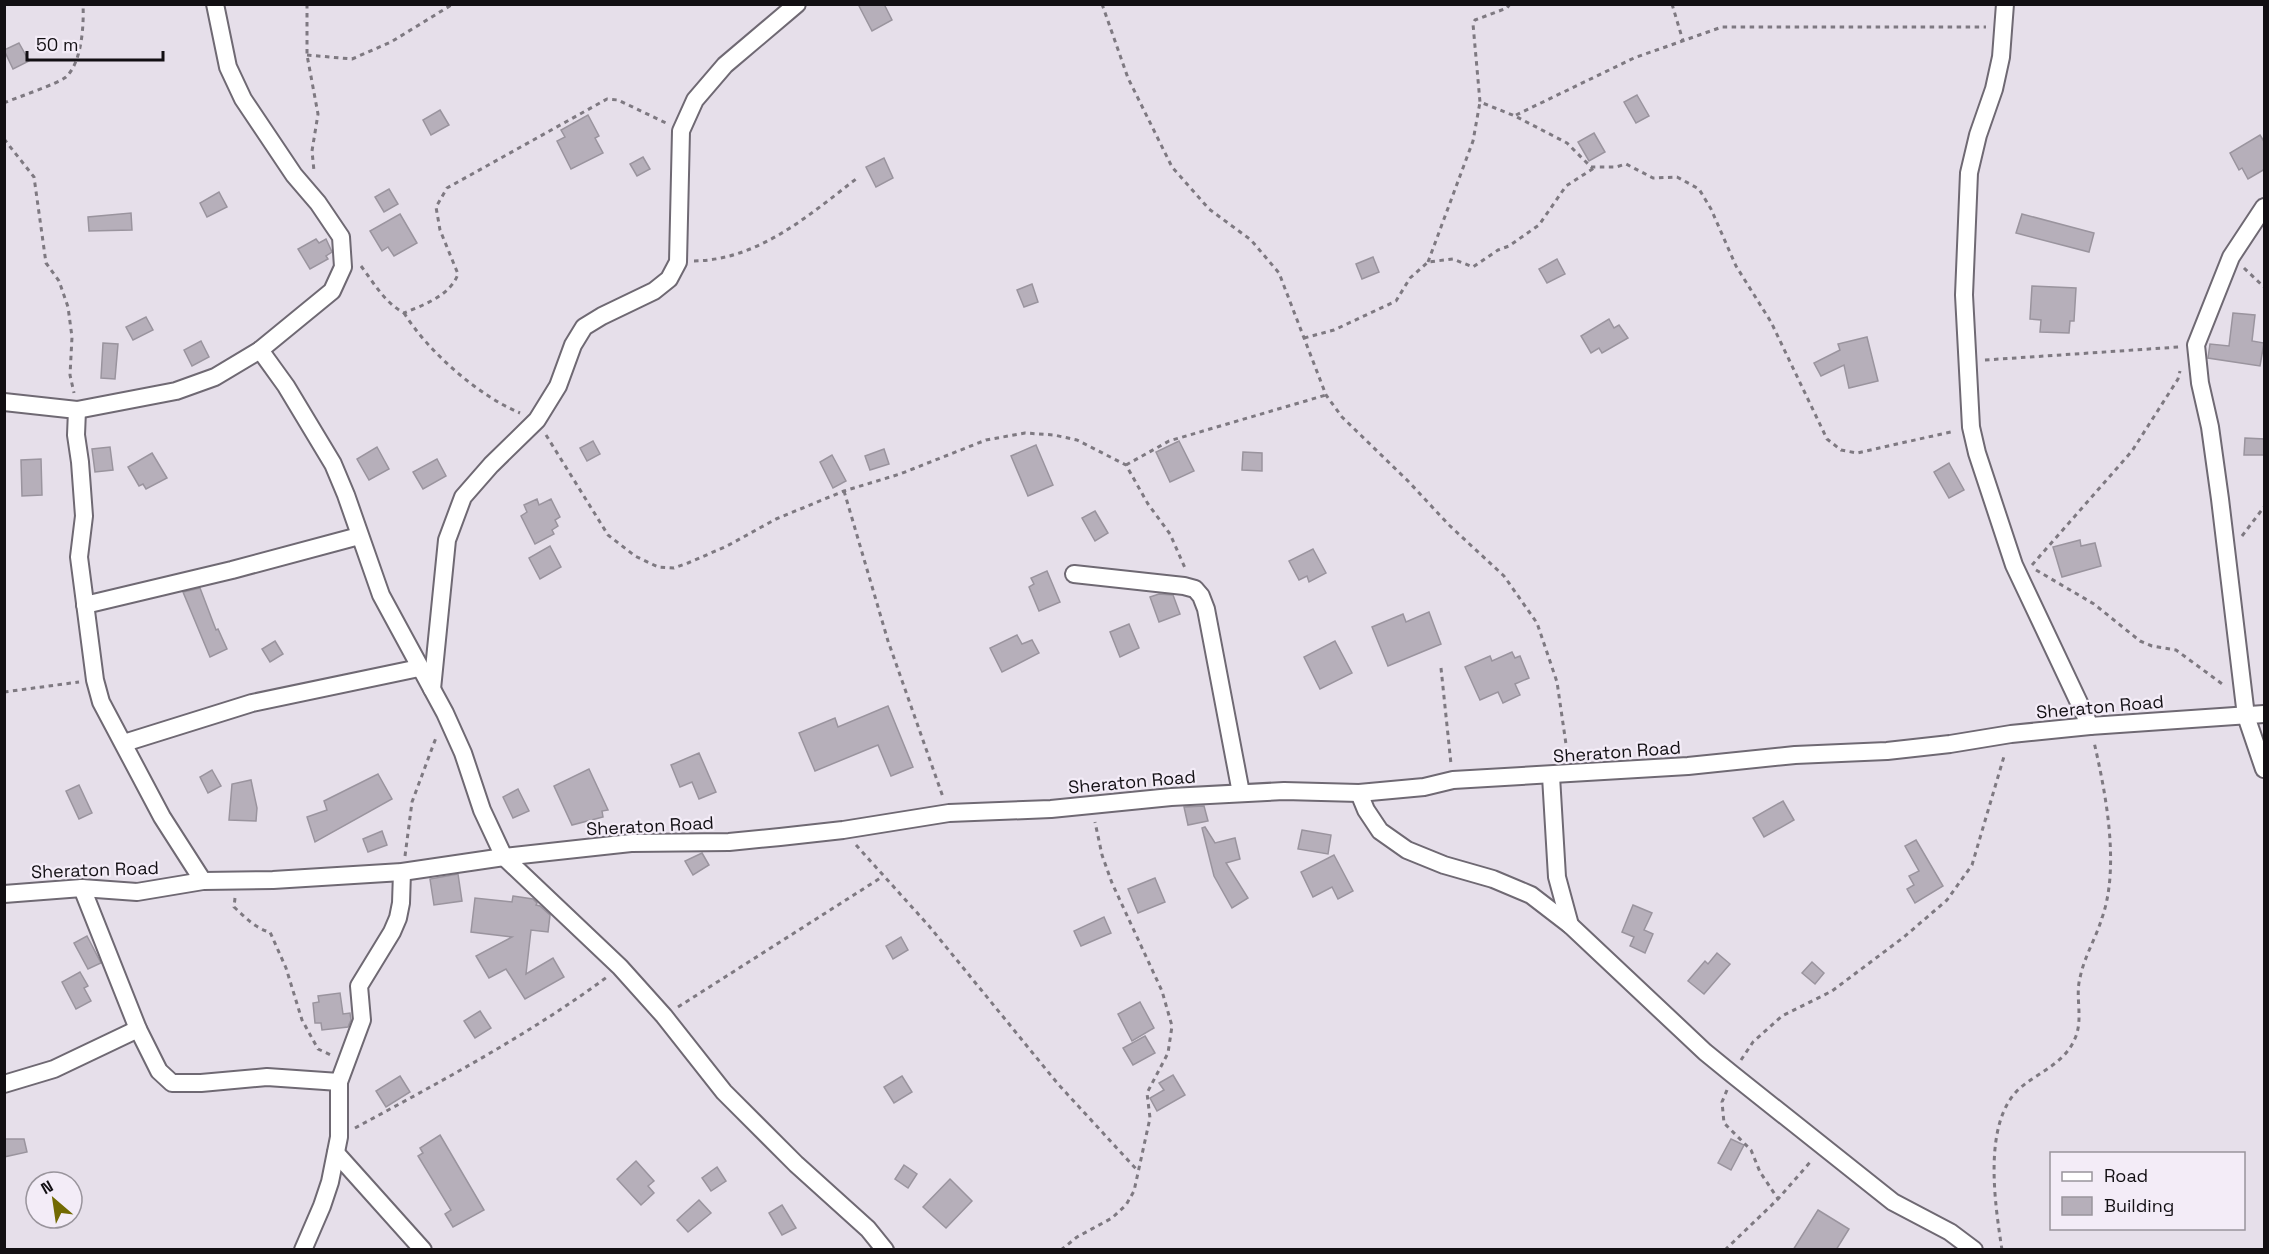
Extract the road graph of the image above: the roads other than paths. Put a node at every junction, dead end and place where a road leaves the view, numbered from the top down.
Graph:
1 (215, 4) edge
2 (797, 4) edge
3 (2005, 4) edge
4 (2265, 207) edge
5 (260, 350) junction
6 (4, 402) edge
7 (77, 410) junction
8 (359, 536) junction
9 (1074, 574) dead end
10 (85, 605) junction
11 (419, 668) junction
12 (432, 689) junction
13 (2245, 707) junction
14 (2265, 714) edge
15 (2090, 726) junction
16 (124, 743) junction
17 (2265, 769) edge
18 (1551, 776) junction
19 (1241, 793) junction
20 (1359, 793) junction
21 (504, 857) junction
22 (402, 872) junction
23 (203, 881) junction
24 (82, 888) junction
25 (4, 894) edge
26 (1570, 925) junction
27 (138, 1029) junction
28 (339, 1082) junction
29 (4, 1084) edge
30 (337, 1145) junction
31 (303, 1250) edge
32 (423, 1250) edge
33 (885, 1250) edge
34 (1974, 1250) edge

1 - 5 street
2 - 12 street
3 - 15 street
4 - 13 street
5 - 7 street
5 - 8 street
6 - 7 street
7 - 10 street
8 - 10 street
8 - 11 street
9 - 19 street
10 - 16 street
11 - 12 street
11 - 16 street
12 - 21 street
13 - 14 street, Sheraton Road
13 - 15 street, Sheraton Road
13 - 17 street
15 - 18 street, Sheraton Road
16 - 23 street
18 - 20 street, Sheraton Road
18 - 26 street
19 - 20 street, Sheraton Road
19 - 21 street, Sheraton Road
20 - 26 street
21 - 22 street, Sheraton Road
21 - 33 street
22 - 23 street, Sheraton Road
22 - 28 street
23 - 24 street, Sheraton Road
24 - 25 street, Sheraton Road
24 - 27 street
26 - 34 street
27 - 28 street
27 - 29 street
28 - 30 street
30 - 31 street
30 - 32 street

